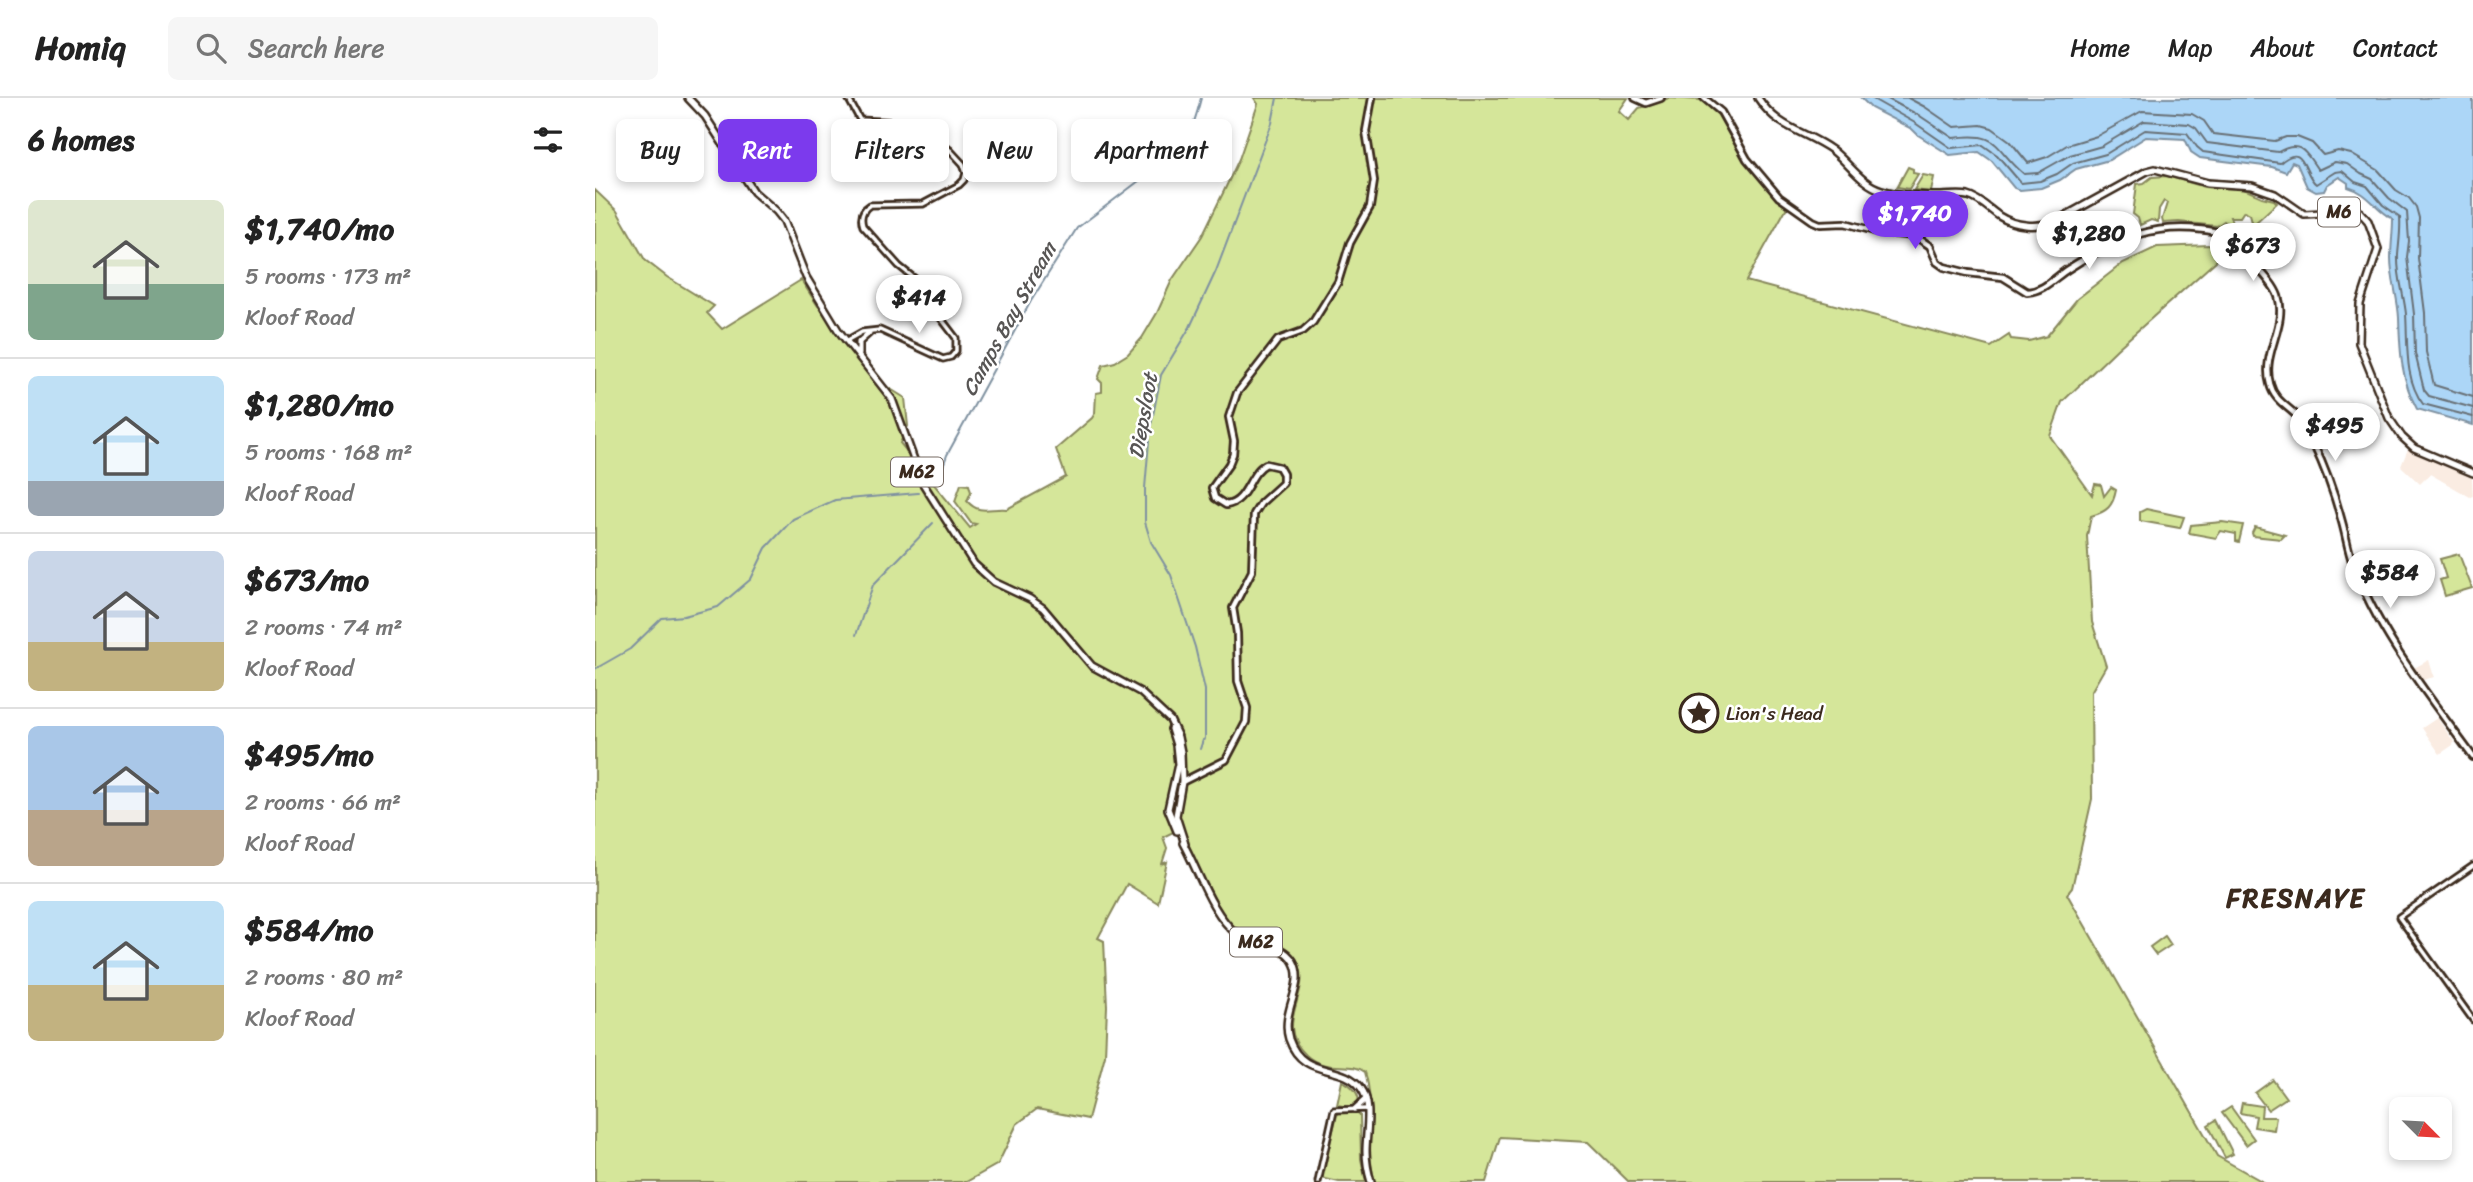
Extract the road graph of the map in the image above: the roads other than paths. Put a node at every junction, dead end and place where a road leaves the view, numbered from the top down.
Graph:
1 (688, 98) edge
2 (848, 98) edge
3 (1373, 98) edge
4 (1635, 98) edge
5 (1661, 98) edge
6 (1704, 98) edge
7 (1758, 98) edge
8 (869, 333) junction
9 (887, 334) junction
10 (848, 343) junction
11 (859, 357) junction
12 (2473, 473) edge
13 (1156, 706) junction
14 (2473, 757) edge
15 (1182, 782) junction
16 (1172, 792) junction
17 (1180, 795) junction
18 (1178, 804) junction
19 (1168, 806) junction
20 (1185, 844) junction
21 (2473, 866) edge
22 (2473, 1020) edge
23 (1366, 1099) junction
24 (1355, 1109) junction
25 (1367, 1109) junction
26 (1318, 1182) edge
27 (1371, 1182) edge

1 - 10 main road, M62
2 - 9 street
3 - 15 main road
4 - 5 main road
6 - 14 main road
7 - 12 main road, M6
8 - 9 street
8 - 10 street
8 - 11 main road
9 - 10 street
10 - 11 main road, M62
11 - 13 main road, M62
13 - 15 main road, M62
13 - 16 main road, M62
15 - 16 main road
15 - 17 main road, M62
16 - 17 main road
16 - 19 main road, M62
17 - 18 main road, M62
18 - 19 main road
18 - 20 main road, M62
19 - 20 main road, M62
20 - 23 main road, M62
21 - 22 street
23 - 24 main road
23 - 25 main road
24 - 25 street
24 - 26 street
25 - 27 main road

